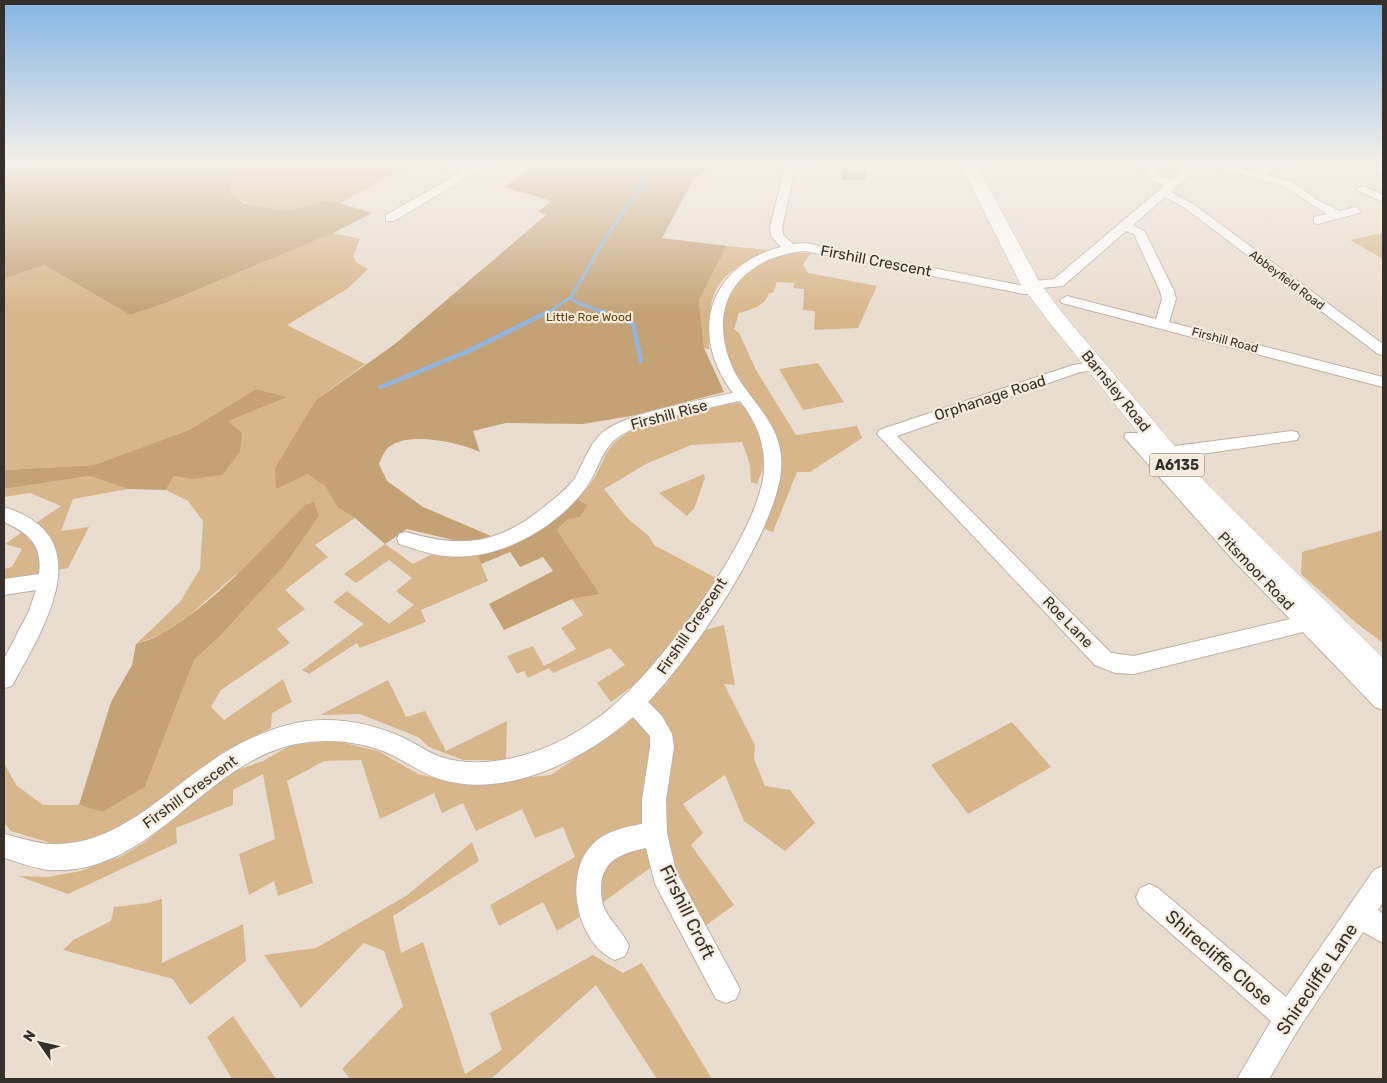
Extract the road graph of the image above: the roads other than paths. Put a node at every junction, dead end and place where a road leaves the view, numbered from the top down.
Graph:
1 (400, 213) edge
2 (780, 213) edge
3 (993, 213) edge
4 (1142, 213) edge
5 (1198, 213) edge
6 (1333, 213) edge
7 (1348, 213) edge
8 (1338, 215) junction
9 (390, 218) dead end
10 (1318, 220) dead end
11 (1126, 226) junction
12 (790, 248) junction
13 (1032, 288) junction
14 (1067, 300) dead end
15 (1162, 323) junction
16 (1383, 351) edge
17 (1096, 366) junction
18 (1383, 382) edge
19 (744, 395) junction
20 (885, 434) joint
21 (1291, 436) dead end
22 (1132, 437) dead end
23 (1167, 454) junction
24 (4, 514) edge
25 (406, 540) dead end
26 (49, 580) junction
27 (4, 587) edge
28 (1321, 626) junction
29 (1383, 656) edge
30 (4, 679) edge
31 (1383, 679) edge
32 (1383, 700) edge
33 (634, 703) junction
34 (655, 833) junction
35 (4, 846) edge
36 (1383, 879) edge
37 (1149, 897) dead end
38 (1360, 914) junction
39 (1383, 930) edge
40 (614, 946) dead end
41 (726, 989) dead end
42 (1289, 1018) junction
43 (1252, 1079) edge

1 - 9 street
2 - 12 street
3 - 13 main road, Barnsley Road / A6135
4 - 11 street, Firshill Crescent
5 - 16 street, Abbeyfield Road
6 - 8 street
7 - 8 street
8 - 10 street
11 - 13 street, Firshill Crescent
11 - 15 street
12 - 13 street, Firshill Crescent
12 - 19 street, Firshill Crescent
13 - 17 main road, Barnsley Road / A6135
14 - 15 street, Firshill Road
15 - 18 street, Firshill Road
17 - 20 street, Orphanage Road
17 - 23 main road, Barnsley Road / A6135
19 - 25 street, Firshill Rise
19 - 33 street, Firshill Crescent
20 - 28 street, Roe Lane
21 - 23 street
22 - 28 street, Pitsmoor Road
23 - 28 main road, Barnsley Road / A6135
24 - 26 street
26 - 27 street
26 - 30 street
28 - 29 main road, A6135
28 - 31 main road, Barnsley Road / A6135
28 - 32 street, Pitsmoor Road
33 - 34 street, Firshill Croft
33 - 35 street, Firshill Crescent
34 - 40 street
34 - 41 street, Firshill Croft
36 - 38 street, Shirecliffe Lane
37 - 42 street, Shirecliffe Close
38 - 39 street
38 - 42 street, Shirecliffe Lane
42 - 43 street, Shirecliffe Lane

